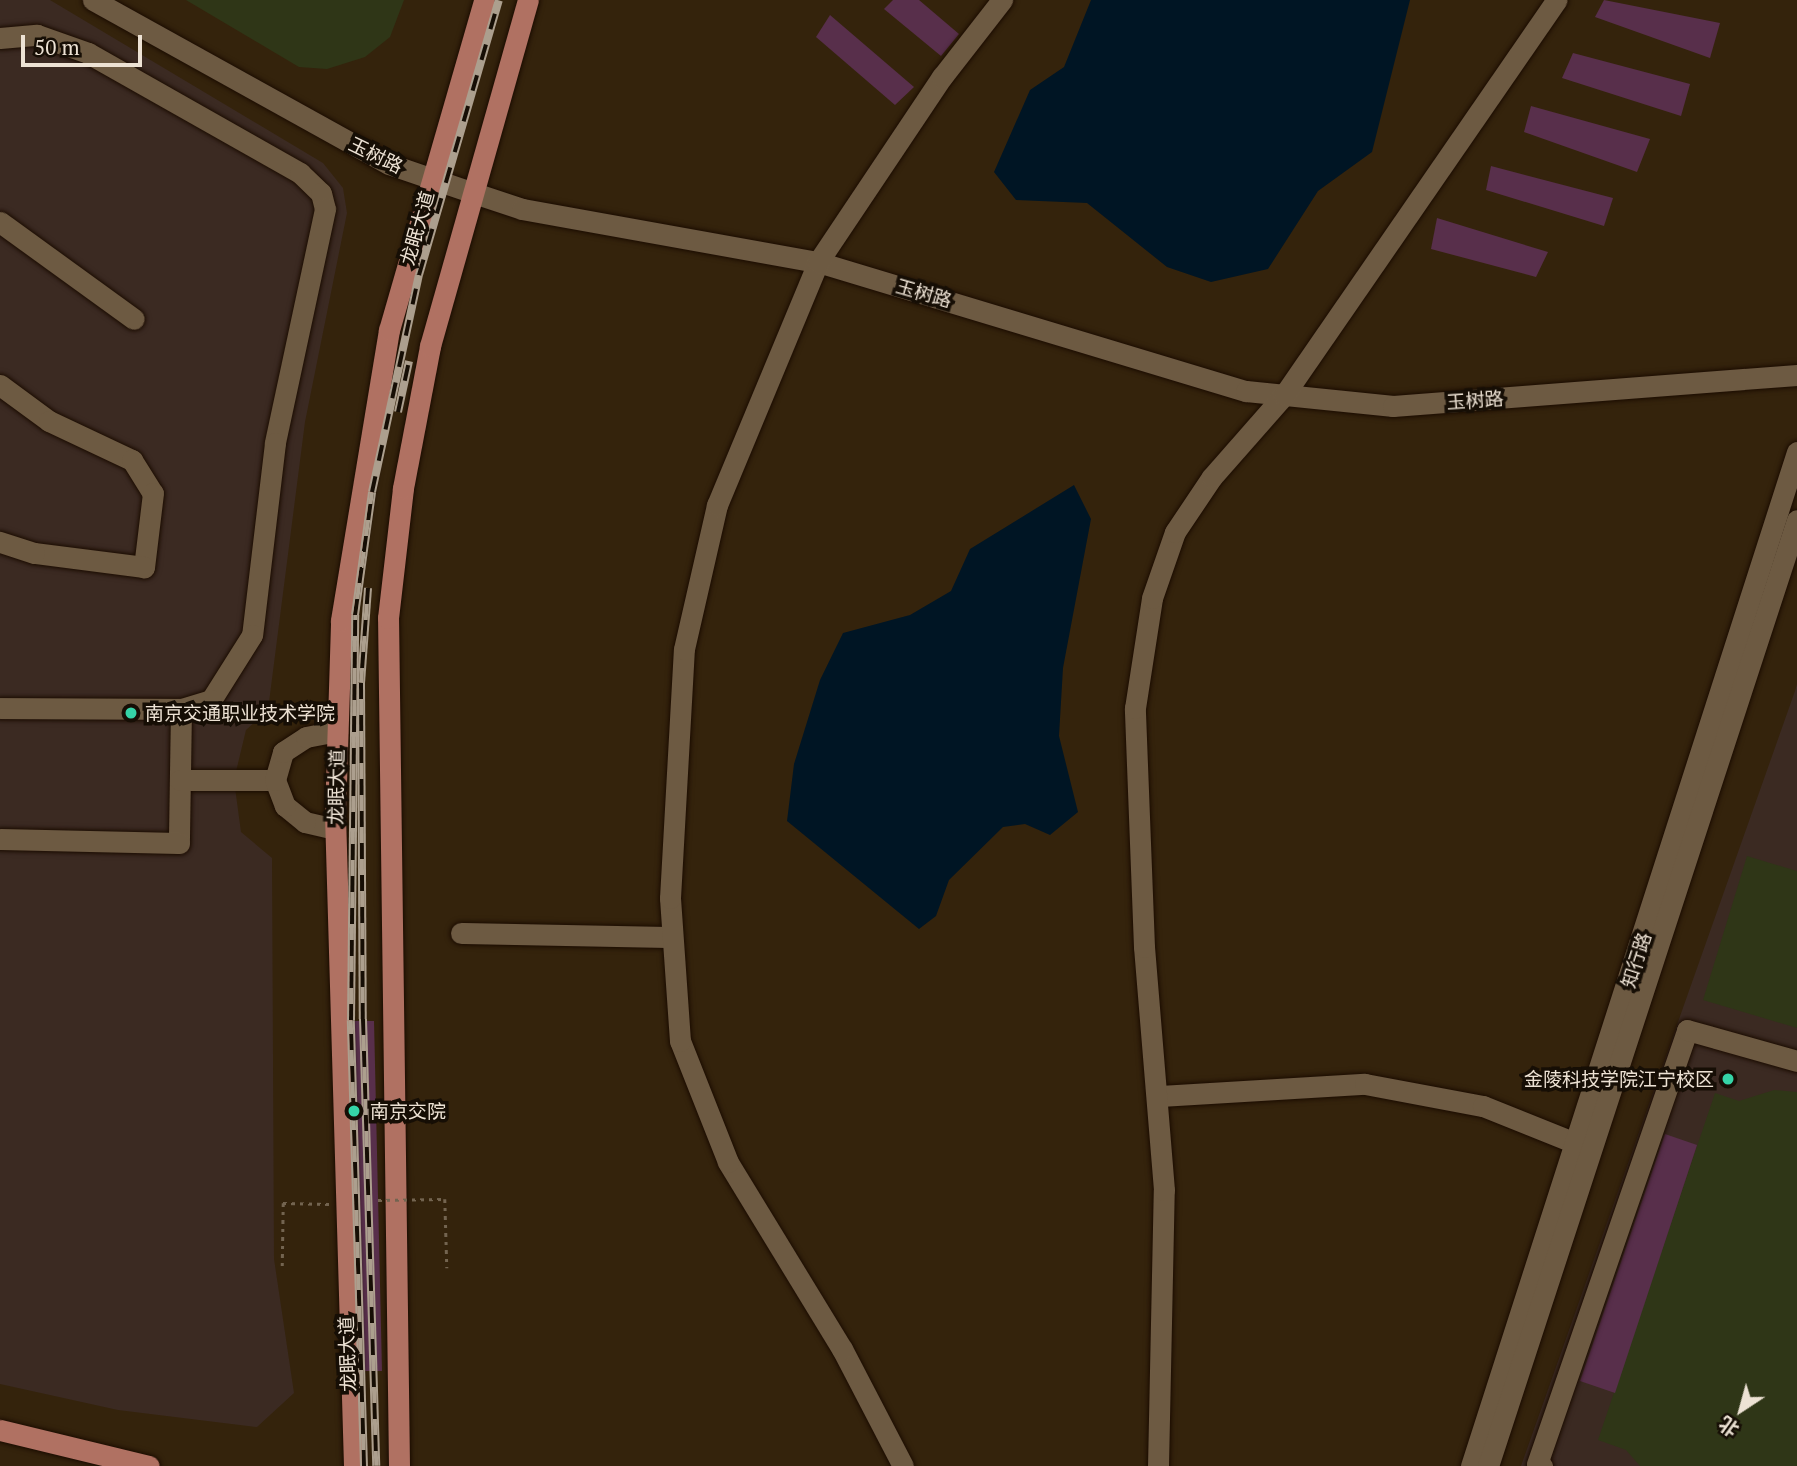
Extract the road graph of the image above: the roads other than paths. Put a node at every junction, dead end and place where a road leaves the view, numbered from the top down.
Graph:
1 (93, 0) edge
2 (484, 0) edge
3 (528, 0) edge
4 (1002, 0) edge
5 (1557, 0) edge
6 (0, 38) edge
7 (431, 178) junction
8 (471, 192) junction
9 (0, 222) edge
10 (818, 262) junction
11 (134, 319) dead end
12 (1797, 375) edge
13 (0, 385) edge
14 (1284, 395) junction
15 (1797, 452) edge
16 (1797, 520) edge
17 (0, 542) edge
18 (0, 708) edge
19 (181, 709) junction
20 (337, 732) junction
21 (180, 780) junction
22 (275, 780) junction
23 (335, 829) junction
24 (0, 839) edge
25 (461, 933) dead end
26 (670, 937) junction
27 (1797, 1061) edge
28 (1160, 1096) junction
29 (1578, 1144) junction
30 (0, 1430) edge
31 (149, 1466) edge
32 (354, 1466) edge
33 (399, 1466) edge
34 (903, 1466) edge
35 (1158, 1466) edge
36 (1471, 1466) edge
37 (1488, 1466) edge
38 (1542, 1466) edge

1 - 7 street, 玉树路
2 - 7 main road, 龙眠大道
3 - 8 main road
4 - 10 street
5 - 14 street
6 - 19 street
7 - 8 street, 玉树路
7 - 20 main road, 龙眠大道
8 - 10 street, 玉树路
8 - 33 main road
9 - 11 street
10 - 14 street, 玉树路
10 - 26 street
12 - 14 street, 玉树路
13 - 17 street
14 - 28 street
15 - 29 street, 知行路
16 - 37 street, 知行路
18 - 19 street
19 - 21 street
20 - 22 street
20 - 23 main road, 龙眠大道
21 - 22 street
21 - 24 street
22 - 23 street
23 - 32 main road, 龙眠大道
25 - 26 street
26 - 34 street
27 - 38 street
28 - 29 street
28 - 35 street
29 - 36 street, 知行路
30 - 31 main road

